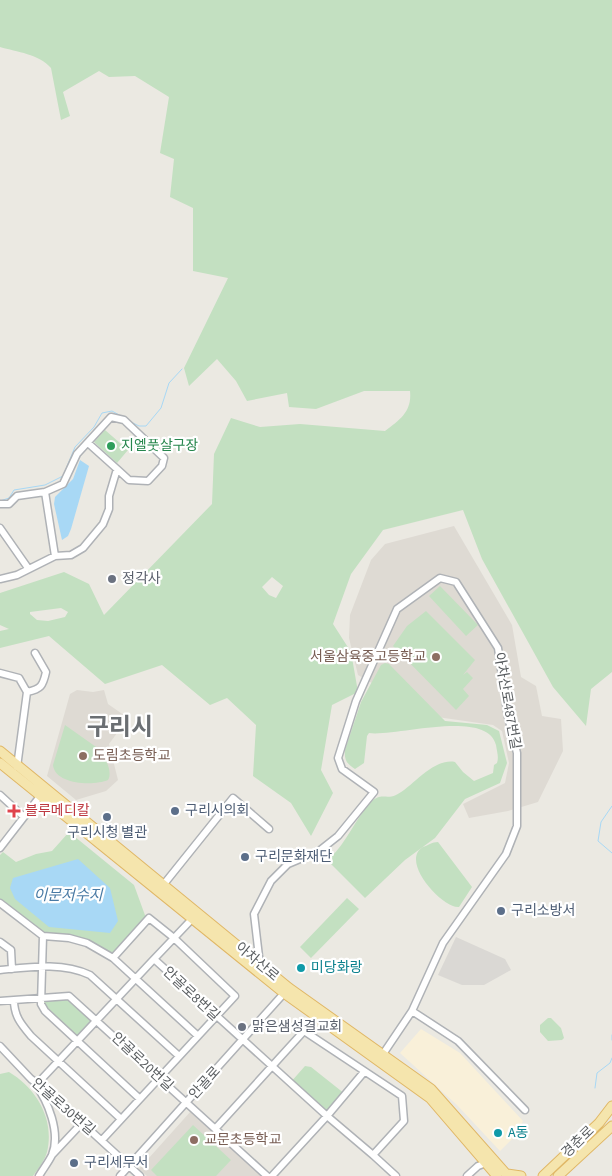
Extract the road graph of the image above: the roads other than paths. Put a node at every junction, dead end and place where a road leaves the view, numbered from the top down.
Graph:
1 (88, 443) junction
2 (117, 469) junction
3 (45, 492) junction
4 (0, 504) edge
5 (0, 528) edge
6 (55, 556) junction
7 (28, 568) junction
8 (0, 579) edge
9 (35, 653) dead end
10 (0, 673) edge
11 (27, 692) junction
12 (0, 751) edge
13 (0, 763) edge
14 (17, 767) junction
15 (0, 795) edge
16 (41, 795) junction
17 (24, 817) junction
18 (269, 829) dead end
19 (0, 848) edge
20 (164, 884) junction
21 (0, 903) edge
22 (192, 919) junction
23 (43, 936) junction
24 (174, 938) junction
25 (0, 942) edge
26 (113, 958) junction
27 (154, 959) junction
28 (260, 965) junction
29 (41, 967) junction
30 (12, 969) junction
31 (0, 970) edge
32 (135, 979) junction
33 (286, 991) junction
34 (41, 998) junction
35 (117, 999) junction
36 (14, 1000) junction
37 (0, 1001) edge
38 (412, 1011) junction
39 (216, 1017) junction
40 (97, 1020) junction
41 (198, 1036) junction
42 (77, 1041) junction
43 (242, 1041) junction
44 (0, 1046) edge
45 (179, 1056) junction
46 (380, 1058) junction
47 (58, 1062) junction
48 (271, 1066) junction
49 (364, 1072) junction
50 (159, 1078) junction
51 (31, 1079) junction
52 (38, 1084) junction
53 (140, 1099) junction
54 (186, 1104) junction
55 (612, 1106) edge
56 (525, 1110) dead end
57 (327, 1116) junction
58 (121, 1119) junction
59 (82, 1123) junction
60 (612, 1126) edge
61 (215, 1129) junction
62 (102, 1140) junction
63 (52, 1155) junction
64 (374, 1155) junction
65 (486, 1163) junction
66 (130, 1165) junction
67 (507, 1175) edge
68 (39, 1176) edge
69 (120, 1176) edge
70 (140, 1176) edge
71 (267, 1176) edge
72 (272, 1176) edge
73 (396, 1176) edge
74 (468, 1176) edge
75 (497, 1176) edge
76 (521, 1176) edge
77 (543, 1176) edge
78 (558, 1176) edge

1 - 2 street
1 - 2 street
1 - 3 street
2 - 6 street
3 - 4 street
3 - 6 street
5 - 7 street
6 - 7 street
7 - 8 street
9 - 11 street
10 - 11 street
11 - 14 street
12 - 14 main road, 아차산로
13 - 16 main road, 아차산로
14 - 20 main road, 아차산로
15 - 17 street
16 - 17 street
16 - 22 main road, 아차산로
17 - 19 street
18 - 20 street
20 - 28 main road, 아차산로
21 - 23 street
22 - 24 street, 안골로8번길
22 - 33 main road, 아차산로
23 - 26 street
23 - 29 street
24 - 26 street
24 - 27 street, 안골로8번길
24 - 39 street
25 - 30 street
26 - 32 street, 안골로8번길
27 - 32 street
27 - 39 street, 안골로8번길
28 - 33 main road, 아차산로
28 - 38 street, 아차산로487번길
29 - 30 street
29 - 34 street
29 - 35 street
30 - 31 street
32 - 35 street
32 - 41 street, 안골로8번길
33 - 43 street, 안골로
33 - 46 main road, 아차산로
34 - 36 street, 안골로20번길
34 - 40 street, 안골로20번길
34 - 42 street
35 - 40 street
35 - 45 street
36 - 37 street, 안골로20번길
36 - 47 street
38 - 46 street, 아차산로487번길
38 - 56 street
39 - 41 street
39 - 43 street, 안골로8번길
40 - 42 street
40 - 50 street, 안골로20번길
41 - 45 street
42 - 47 street
42 - 53 street
43 - 48 street, 안골로8번길
43 - 54 street, 안골로
44 - 51 street, 안골로30번길
45 - 50 street
46 - 65 main road, 아차산로
46 - 67 main road, 아차산로
47 - 52 street
47 - 58 street
48 - 49 street
48 - 57 street, 안골로8번길
48 - 61 street
49 - 57 street
49 - 64 street
50 - 53 street
50 - 54 street, 안골로20번길
51 - 52 street, 안골로30번길
51 - 63 street
52 - 59 street, 안골로30번길
53 - 58 street
54 - 61 street, 안골로20번길
54 - 66 street, 안골로
55 - 77 main road, 경춘로
57 - 64 street, 안골로8번길
57 - 72 street
58 - 62 street
59 - 62 street, 안골로30번길
59 - 63 street
60 - 78 main road, 경춘로
61 - 71 street, 안골로20번길
62 - 66 street, 안골로30번길
63 - 68 street
64 - 73 street, 안골로8번길
65 - 74 street
65 - 75 main road, 아차산로
66 - 69 street, 안골로
66 - 70 street, 안골로30번길
67 - 76 main road

